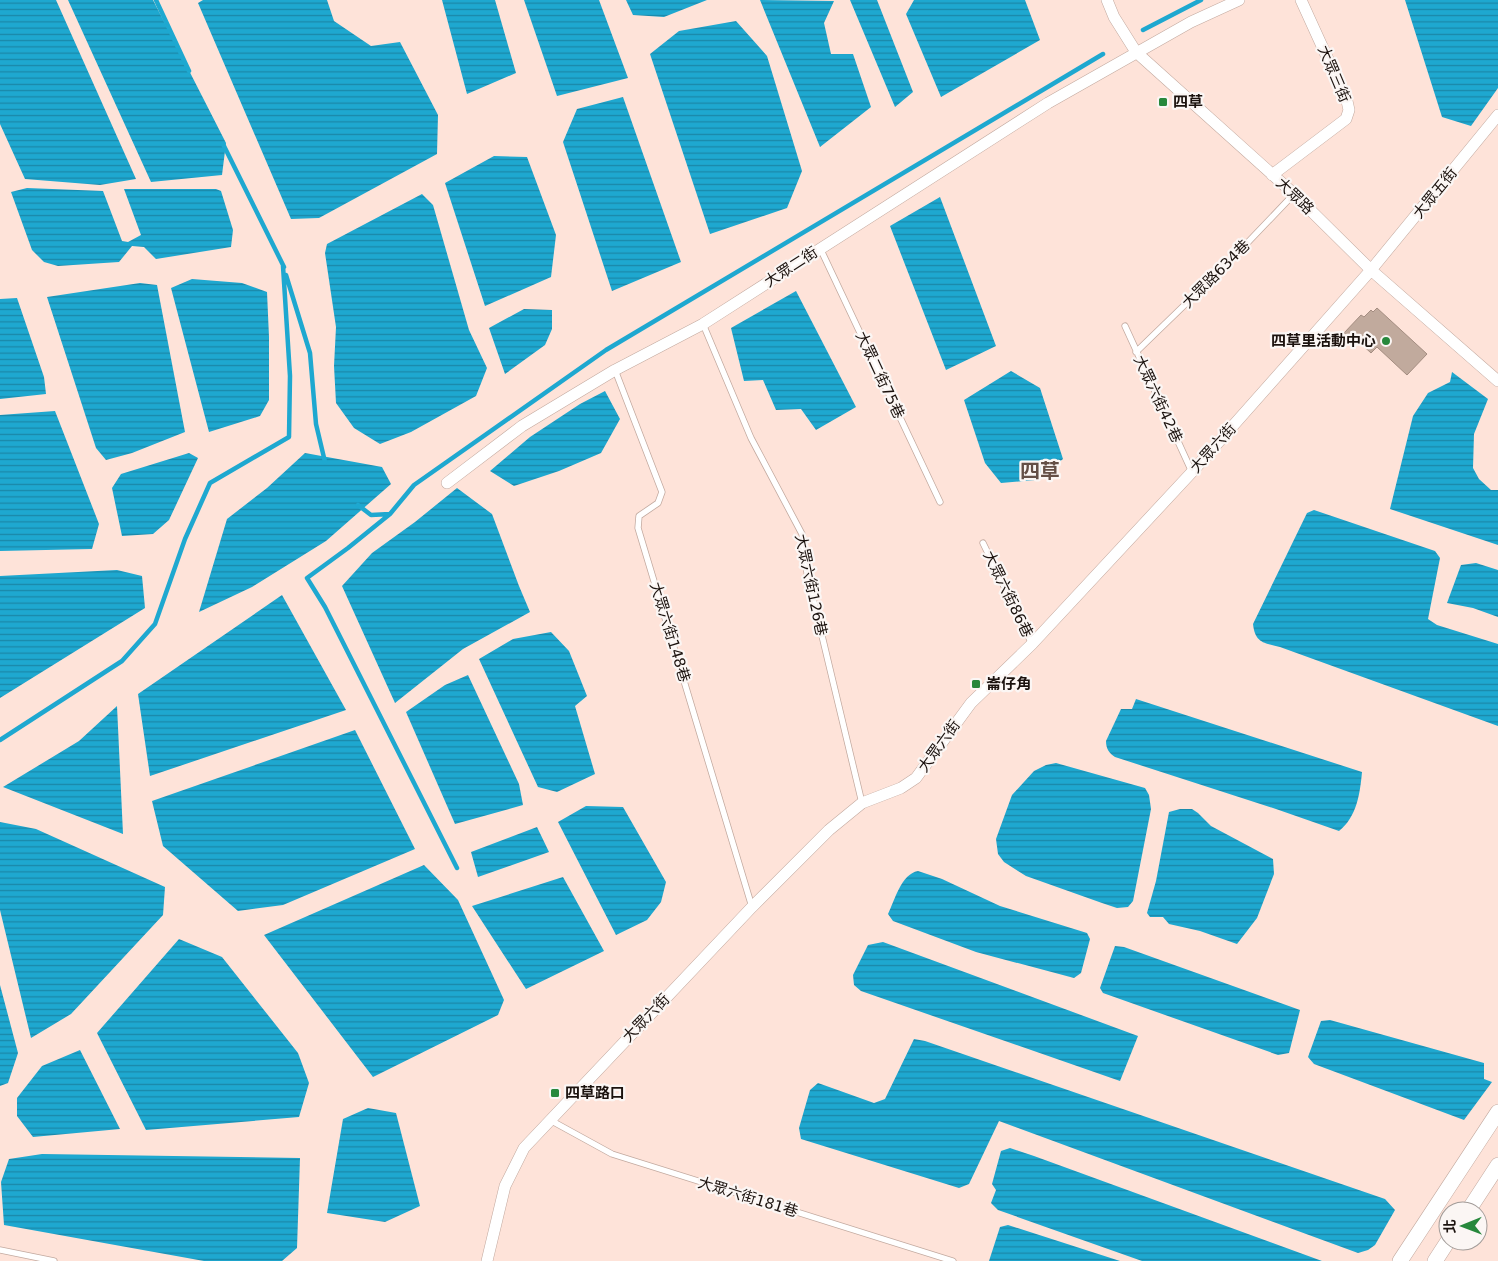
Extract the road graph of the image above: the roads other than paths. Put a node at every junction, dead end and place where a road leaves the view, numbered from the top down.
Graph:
1 (1107, 0) edge
2 (1239, 0) edge
3 (1301, 0) edge
4 (1136, 52) junction
5 (1498, 115) edge
6 (1272, 174) junction
7 (1294, 194) junction
8 (820, 248) junction
9 (1371, 270) junction
10 (703, 324) junction
11 (1125, 326) dead end
12 (1136, 352) junction
13 (615, 370) junction
14 (1498, 381) edge
15 (1192, 472) junction
16 (447, 483) dead end
17 (940, 502) dead end
18 (983, 543) dead end
19 (1032, 644) junction
20 (862, 803) junction
21 (752, 907) junction
22 (1498, 1112) edge
23 (550, 1120) junction
24 (1498, 1165) edge
25 (1475, 1201) edge
26 (0, 1250) edge
27 (1406, 1259) edge
28 (54, 1261) edge
29 (487, 1261) edge
30 (953, 1261) edge

1 - 4 street, 大眾路
2 - 4 street
3 - 6 street, 大眾三街
4 - 6 street, 大眾路
4 - 8 street, 大眾二街
5 - 9 street, 大眾五街
6 - 7 street, 大眾路
7 - 9 street, 大眾路
7 - 12 lane, 大眾路634巷
8 - 10 street, 大眾二街
8 - 17 lane, 大眾二街75巷
9 - 14 street, 大眾路
9 - 15 street, 大眾六街
10 - 13 street, 大眾二街
10 - 20 lane, 大眾六街126巷
11 - 12 lane, 大眾六街42巷
12 - 15 lane, 大眾六街42巷
13 - 16 street, 大眾二街
13 - 21 lane, 大眾六街148巷
15 - 19 street, 大眾六街
18 - 19 lane, 大眾六街86巷
19 - 20 street, 大眾六街
20 - 21 street, 大眾六街
21 - 23 street, 大眾六街
22 - 27 street
23 - 29 street, 大眾六街
23 - 30 lane, 大眾六街181巷
24 - 25 street
26 - 28 lane

